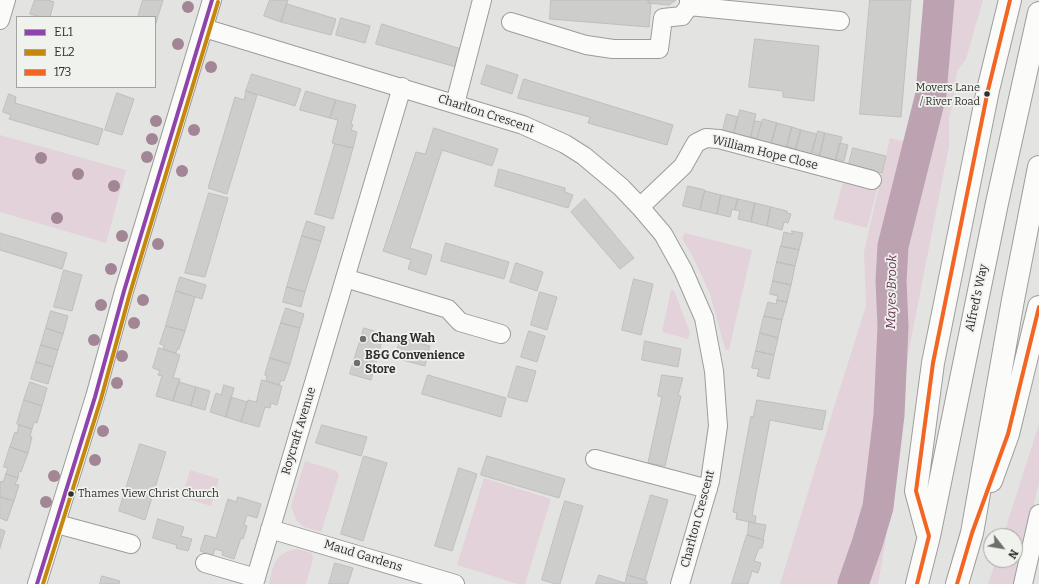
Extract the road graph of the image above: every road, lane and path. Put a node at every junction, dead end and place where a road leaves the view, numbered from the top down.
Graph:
1 (6, 0) edge
2 (212, 0) edge
3 (482, 0) edge
4 (1010, 0) edge
5 (689, 3) edge
6 (1039, 13) edge
7 (0, 20) edge
8 (840, 21) dead end
9 (511, 22) dead end
10 (204, 28) junction
11 (402, 88) junction
12 (454, 104) junction
13 (1039, 167) edge
14 (872, 180) dead end
15 (640, 207) junction
16 (345, 278) junction
17 (1039, 307) edge
18 (501, 334) dead end
19 (595, 459) dead end
20 (708, 489) junction
21 (1039, 514) edge
22 (57, 524) junction
23 (270, 529) junction
24 (972, 533) junction
25 (929, 536) junction
26 (131, 544) dead end
27 (205, 563) dead end
28 (255, 581) edge
29 (37, 584) edge
30 (455, 584) edge
31 (680, 584) edge
32 (917, 584) edge
33 (957, 584) edge
34 (1023, 584) edge

1 - 7 street
2 - 10 street
3 - 12 street
4 - 25 highway
5 - 8 street
5 - 9 street
6 - 25 highway, Alfred's Way
10 - 11 street, Charlton Crescent
10 - 22 street
11 - 12 street, Charlton Crescent
11 - 16 street, Roycraft Avenue
12 - 15 street, Charlton Crescent
13 - 24 highway
14 - 15 street, William Hope Close
15 - 20 street, Charlton Crescent
16 - 18 street
16 - 23 street, Roycraft Avenue
17 - 24 highway
19 - 20 street
20 - 31 street, Charlton Crescent
21 - 34 street
22 - 26 street
22 - 29 street
23 - 28 street, Roycraft Avenue
23 - 30 street, Maud Gardens
24 - 33 highway
25 - 32 highway, Alfred's Way
27 - 28 street

